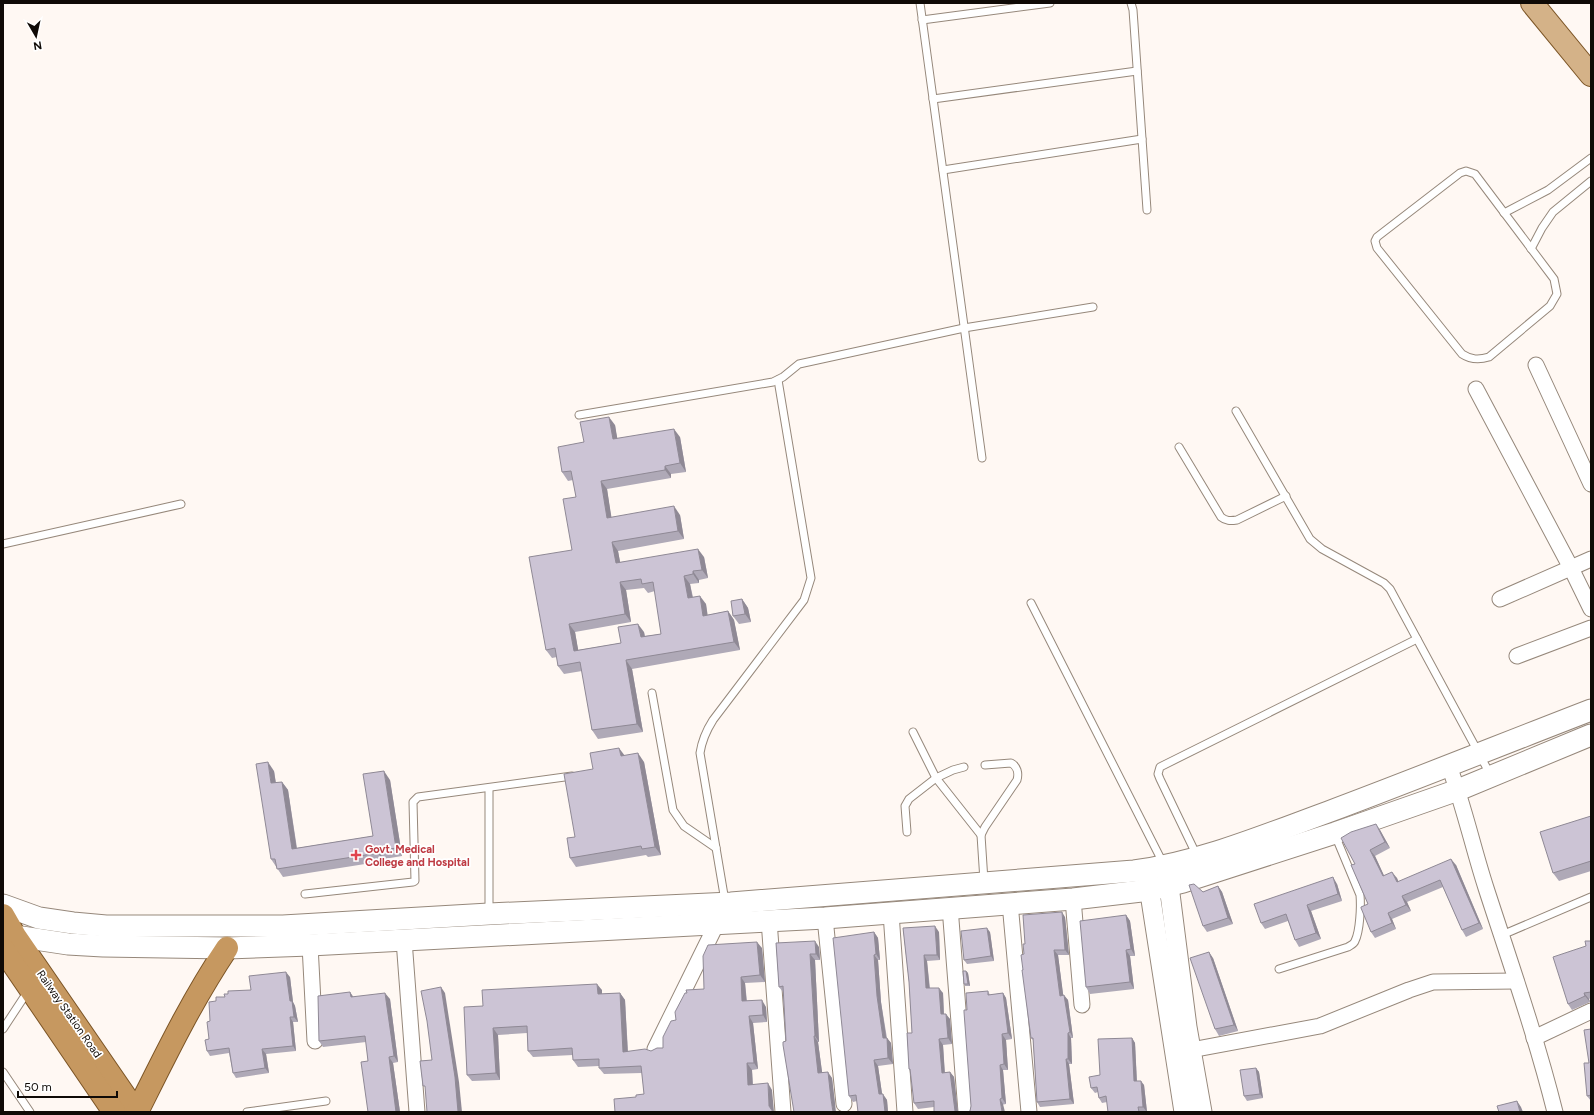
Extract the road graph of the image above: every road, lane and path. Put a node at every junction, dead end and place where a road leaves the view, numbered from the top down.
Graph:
1 (920, 3) edge
2 (1050, 3) edge
3 (1131, 3) edge
4 (1532, 3) edge
5 (1551, 3) edge
6 (922, 20) junction
7 (1591, 52) edge
8 (1137, 72) junction
9 (1591, 75) edge
10 (933, 99) junction
11 (1142, 139) junction
12 (1591, 158) edge
13 (942, 170) junction
14 (1591, 181) edge
15 (1147, 210) dead end
16 (1504, 213) junction
17 (1531, 249) junction
18 (1093, 308) dead end
19 (964, 328) junction
20 (1536, 365) dead end
21 (778, 380) junction
22 (1476, 389) dead end
23 (1236, 411) dead end
24 (579, 415) dead end
25 (1179, 446) dead end
26 (982, 458) dead end
27 (1591, 484) edge
28 (1286, 496) junction
29 (181, 504) dead end
30 (3, 544) edge
31 (1591, 559) edge
32 (1571, 568) junction
33 (1500, 599) dead end
34 (1031, 603) dead end
35 (1591, 608) edge
36 (1591, 628) edge
37 (1417, 639) junction
38 (1517, 656) dead end
39 (652, 693) dead end
40 (1591, 710) edge
41 (913, 732) dead end
42 (1591, 735) edge
43 (1480, 754) junction
44 (985, 765) dead end
45 (1449, 766) junction
46 (964, 767) dead end
47 (580, 775) edge
48 (1491, 776) junction
49 (936, 778) junction
50 (489, 788) junction
51 (1458, 790) junction
52 (1330, 823) junction
53 (907, 832) dead end
54 (981, 835) junction
55 (716, 848) junction
56 (1198, 858) junction
57 (1157, 878) junction
58 (984, 883) junction
59 (305, 894) dead end
60 (1591, 897) edge
61 (1073, 899) junction
62 (725, 903) junction
63 (1010, 903) junction
64 (3, 905) edge
65 (950, 907) junction
66 (891, 913) junction
67 (489, 914) junction
68 (3, 915) edge
69 (825, 918) junction
70 (769, 920) junction
71 (718, 923) junction
72 (1502, 935) junction
73 (7, 938) edge
74 (404, 940) junction
75 (310, 945) junction
76 (228, 948) junction
77 (1279, 969) dead end
78 (1516, 981) junction
79 (36, 982) junction
80 (1082, 1005) dead end
81 (1591, 1011) edge
82 (3, 1029) edge
83 (1534, 1038) junction
84 (315, 1041) dead end
85 (654, 1049) edge
86 (1191, 1050) junction
87 (3, 1072) edge
88 (326, 1101) dead end
89 (844, 1104) dead end
90 (30, 1112) edge
91 (114, 1112) edge
92 (137, 1112) edge
93 (247, 1112) edge
94 (416, 1112) edge
95 (783, 1112) edge
96 (905, 1112) edge
97 (966, 1112) edge
98 (1029, 1112) edge
99 (1184, 1112) edge
100 (1202, 1112) edge
101 (1555, 1112) edge

1 - 6 lane
2 - 6 lane
3 - 8 lane
4 - 9 main road
5 - 7 main road
6 - 10 lane
8 - 10 lane
8 - 11 lane
10 - 13 lane
11 - 13 lane
11 - 15 lane
12 - 16 lane
13 - 19 lane
14 - 17 lane
16 - 17 lane
16 - 17 lane
18 - 19 lane
19 - 21 lane
19 - 26 lane
20 - 27 street
21 - 24 lane
21 - 55 lane
22 - 32 street
23 - 28 lane
25 - 28 lane
28 - 37 lane
29 - 30 lane
31 - 32 street
32 - 33 street
32 - 35 street
34 - 57 lane
36 - 38 street
37 - 43 lane
37 - 56 lane
39 - 55 lane
40 - 43 main road
41 - 49 lane
42 - 48 main road
43 - 45 main road
43 - 48 lane
44 - 54 lane
45 - 51 street
45 - 52 main road
46 - 49 lane
47 - 50 lane
48 - 51 main road
49 - 53 lane
49 - 54 lane
50 - 59 lane
50 - 67 lane
51 - 52 main road
51 - 72 street
52 - 56 main road
52 - 57 main road
52 - 77 lane
54 - 58 lane
55 - 62 lane
56 - 57 main road
57 - 58 main road
57 - 61 main road
57 - 86 street
57 - 99 street
58 - 62 main road
60 - 72 lane
61 - 63 main road
61 - 80 street
62 - 67 main road
62 - 71 street
63 - 65 main road
63 - 98 street
64 - 67 main road
65 - 66 main road
65 - 97 street
66 - 69 main road
66 - 96 street
68 - 73 highway, Railway Station Road
69 - 70 main road
69 - 89 street
70 - 71 main road
70 - 95 street
71 - 74 main road
71 - 85 street
72 - 78 street
73 - 76 main road
73 - 79 highway, Railway Station Road
74 - 75 main road
74 - 94 street
75 - 76 main road
75 - 84 street
76 - 92 highway
78 - 83 street
78 - 86 street
79 - 82 lane
79 - 91 highway, Railway Station Road
79 - 92 highway, Railway Station Road
81 - 83 street
83 - 101 street
86 - 100 street
87 - 90 lane
88 - 93 lane

